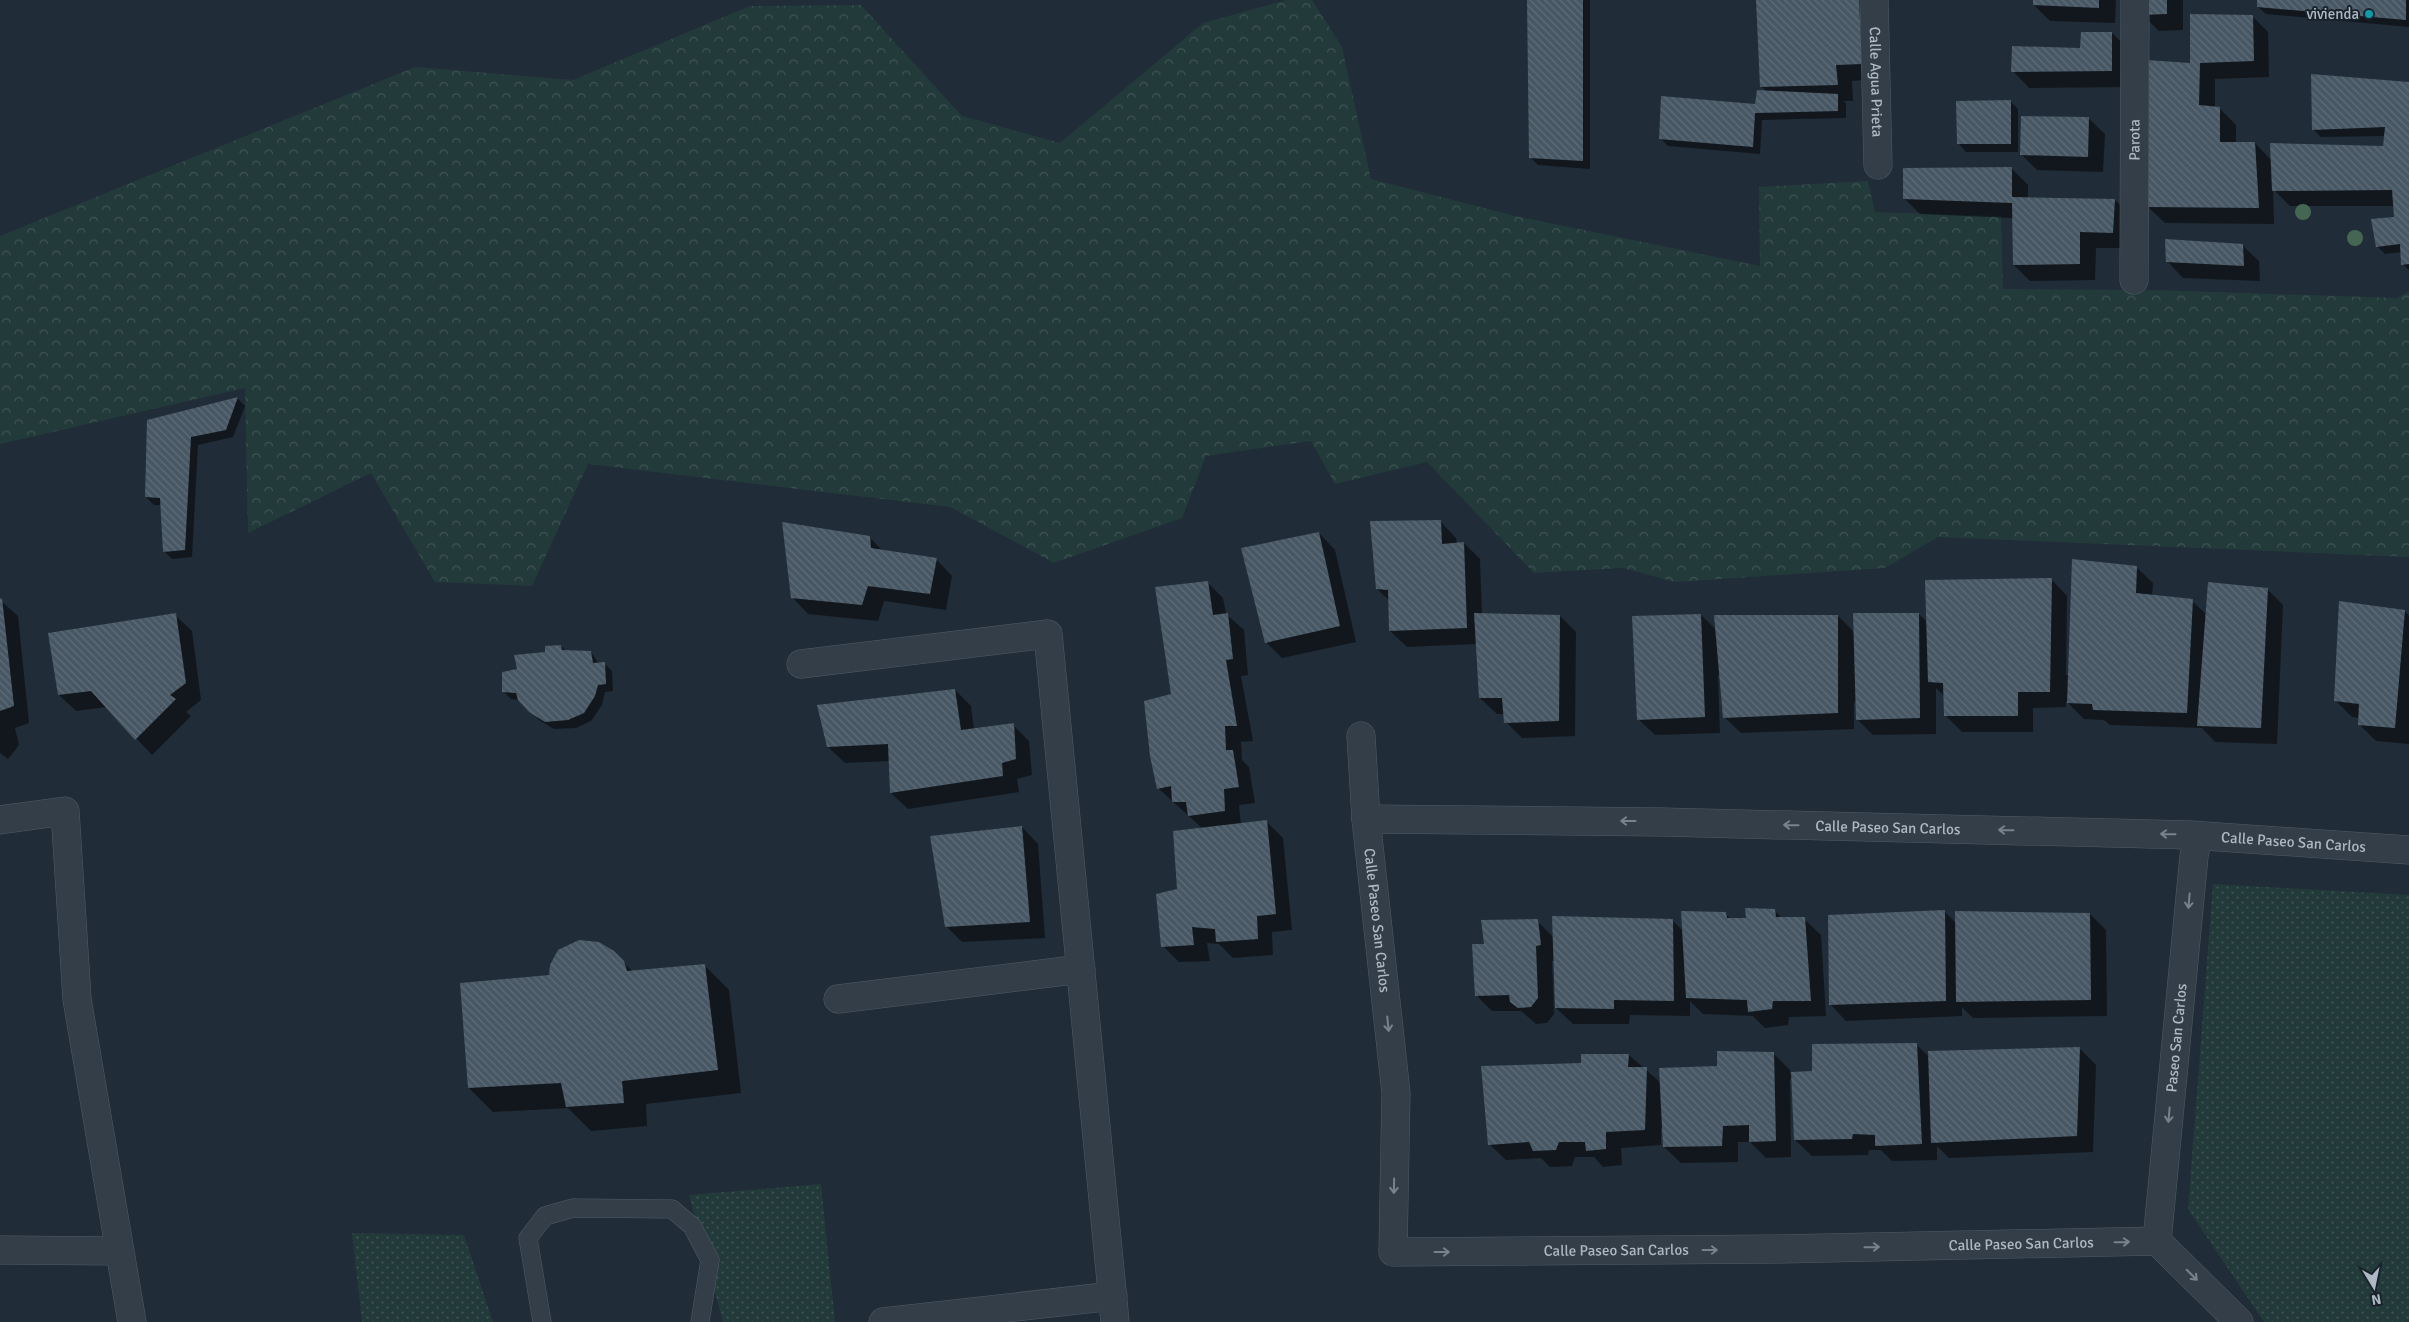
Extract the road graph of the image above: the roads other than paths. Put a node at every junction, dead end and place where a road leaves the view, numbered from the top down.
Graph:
1 (1874, 0) edge
2 (2135, 0) edge
3 (1878, 164) dead end
4 (2134, 280) dead end
5 (801, 664) dead end
6 (1361, 736) dead end
7 (1366, 819) junction
8 (0, 820) edge
9 (2198, 836) junction
10 (2409, 850) edge
11 (1081, 969) junction
12 (838, 999) dead end
13 (2157, 1241) junction
14 (0, 1250) edge
15 (119, 1251) junction
16 (1114, 1309) edge
17 (132, 1322) edge
18 (542, 1322) edge
19 (700, 1322) edge
20 (883, 1322) edge
21 (2239, 1322) edge

1 - 3 street, Calle Agua Prieta
2 - 4 street, Parota
5 - 11 street
6 - 7 street, Calle Paseo San Carlos
9 -> 7 street, Calle Paseo San Carlos
7 -> 13 street, Calle Paseo San Carlos
8 - 15 street
9 - 10 street, Calle Paseo San Carlos
9 -> 13 street, Paseo San Carlos
11 - 12 street
11 - 16 street
13 -> 21 street
14 - 15 street
15 - 17 street
16 - 20 street
18 - 19 lane

